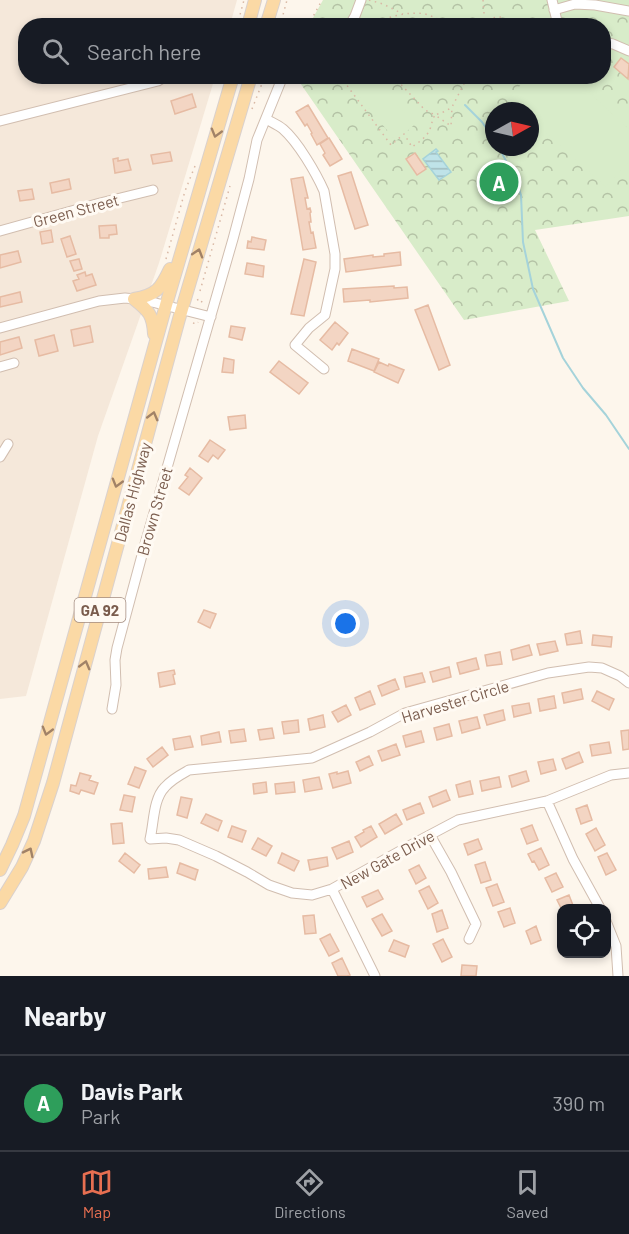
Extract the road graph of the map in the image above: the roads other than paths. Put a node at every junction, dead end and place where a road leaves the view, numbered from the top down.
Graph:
1 (255, 0) edge
2 (274, 0) edge
3 (362, 0) edge
4 (552, 0) edge
5 (554, 10) junction
6 (629, 11) edge
7 (250, 18) edge
8 (268, 18) edge
9 (354, 18) edge
10 (556, 18) edge
11 (611, 44) edge
12 (629, 51) edge
13 (146, 84) edge
14 (231, 84) edge
15 (249, 84) edge
16 (280, 84) edge
17 (266, 119) junction
18 (0, 121) edge
19 (153, 190) dead end
20 (0, 231) edge
21 (185, 238) junction
22 (134, 298) junction
23 (166, 305) junction
24 (182, 310) junction
25 (211, 317) junction
26 (0, 328) edge
27 (155, 346) junction
28 (14, 363) dead end
29 (0, 367) edge
30 (324, 369) dead end
31 (8, 444) dead end
32 (0, 457) edge
33 (629, 682) edge
34 (112, 709) dead end
35 (629, 773) edge
36 (547, 801) junction
37 (430, 835) junction
38 (150, 838) joint
39 (0, 870) edge
40 (332, 889) junction
41 (0, 903) edge
42 (597, 904) edge
43 (611, 934) edge
44 (469, 939) dead end
45 (375, 976) edge
46 (618, 976) edge

1 - 7 main road
2 - 8 main road
3 - 9 street
4 - 5 street
5 - 6 street
5 - 10 street
11 - 12 street
13 - 18 street
14 -> 21 main road, Dallas Highway / GA 92
24 -> 15 main road, Dallas Highway / GA 92
16 - 17 street, Brown Street
17 - 25 street, Brown Street
17 - 30 street
19 - 20 street, Green Street
21 - 22 main road
21 - 23 main road, Dallas Highway / GA 92
22 - 23 street
22 - 26 street
22 - 27 main road
23 - 24 street
23 - 27 main road, Dallas Highway / GA 92
24 - 25 street
41 -> 24 main road, Dallas Highway / GA 92
25 - 34 street, Brown Street
27 -> 39 main road, Dallas Highway / GA 92
28 - 29 street
31 - 32 street
33 - 38 street, Harvester Circle
35 - 36 street, New Gate Drive
36 - 37 street, New Gate Drive
36 - 42 street
37 - 40 street, New Gate Drive
37 - 44 street
38 - 40 street, New Gate Drive
40 - 45 street
43 - 46 street

